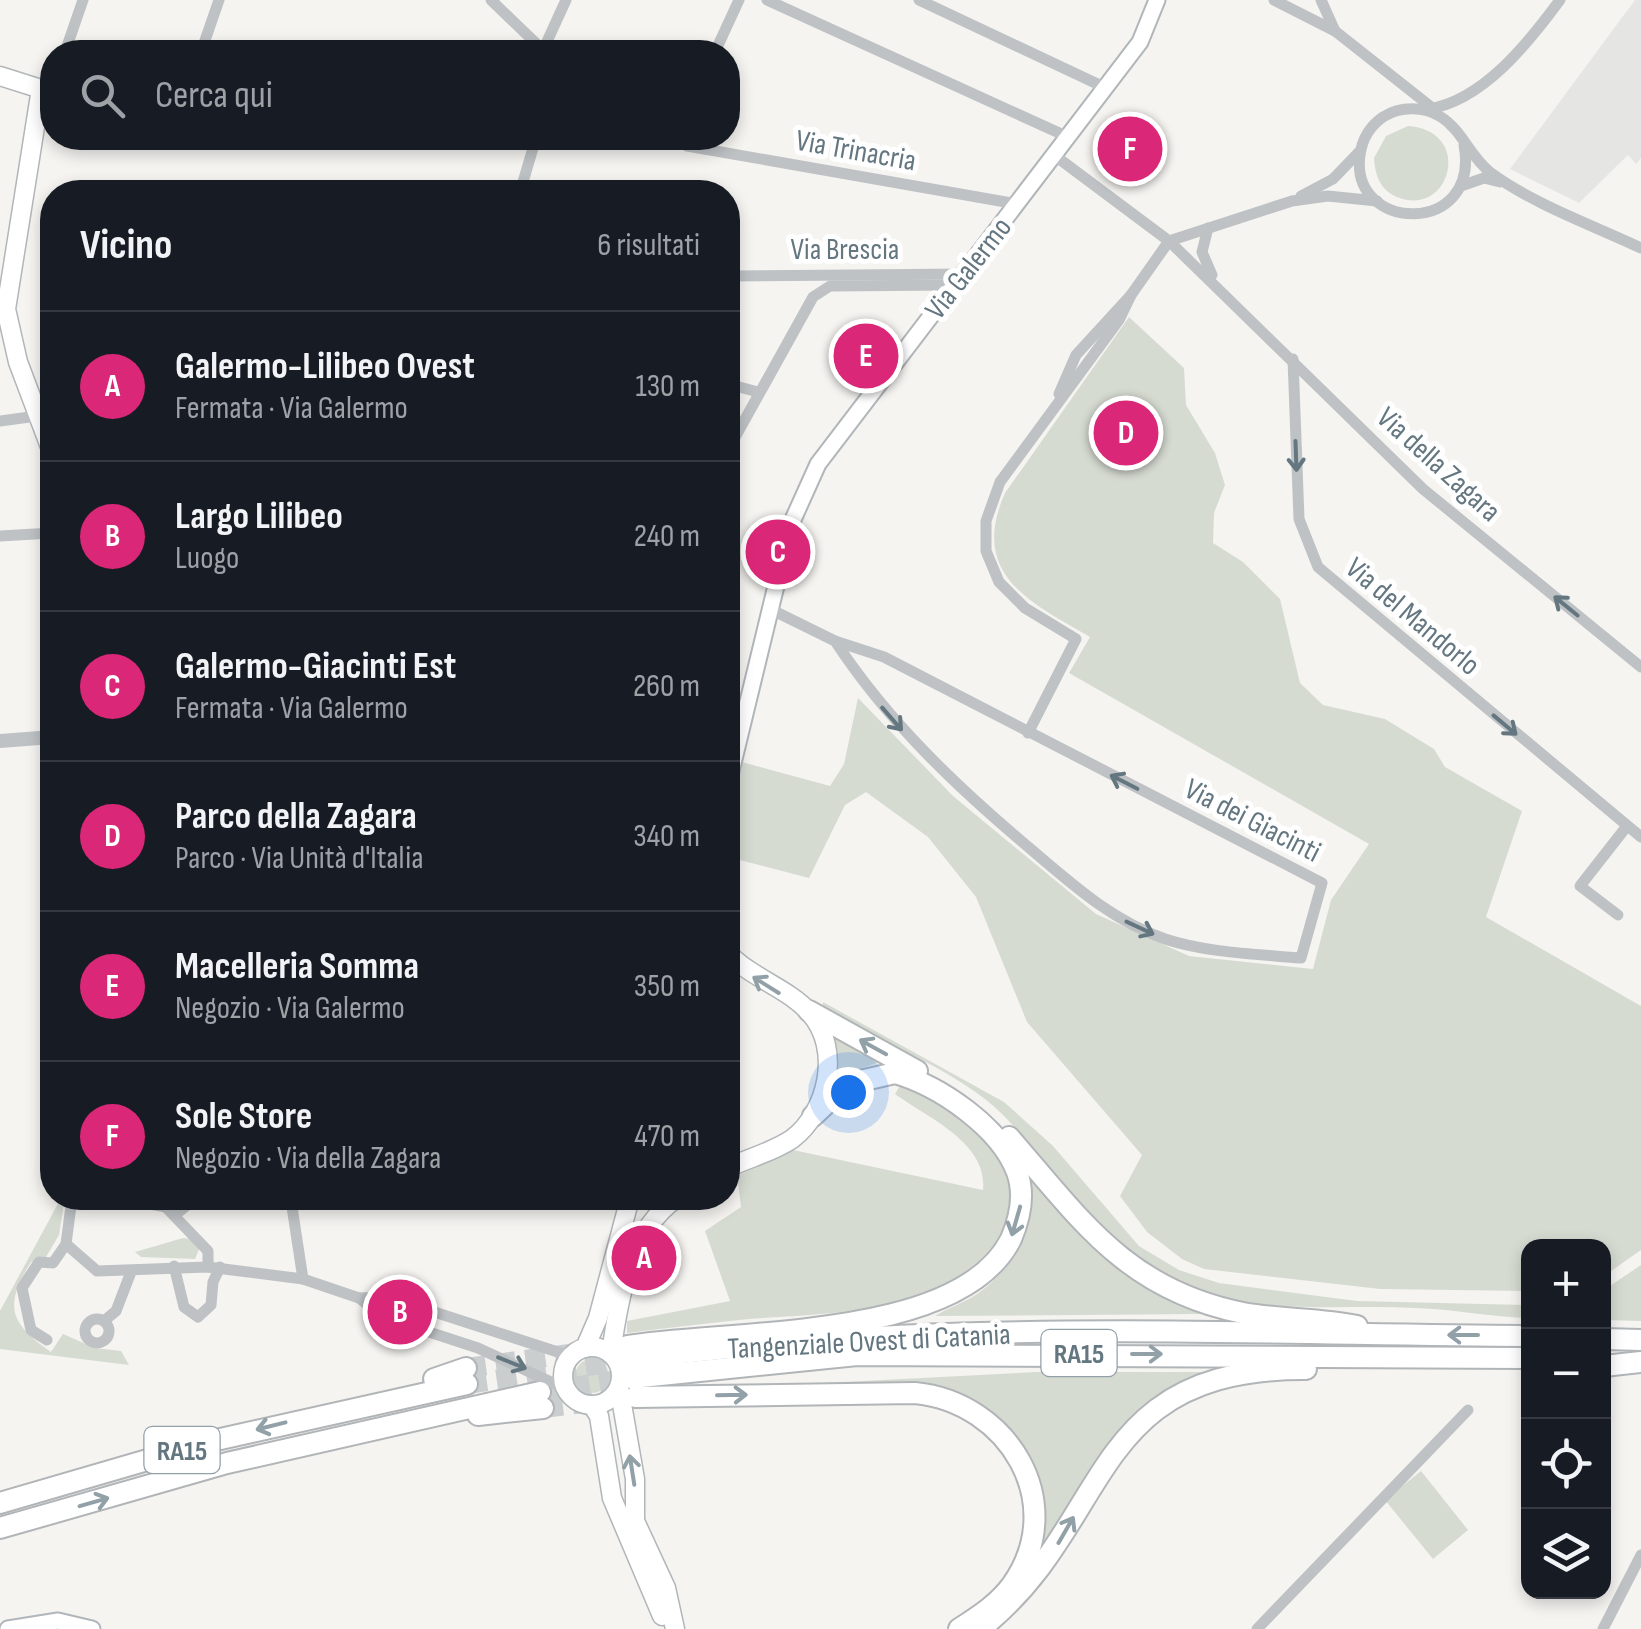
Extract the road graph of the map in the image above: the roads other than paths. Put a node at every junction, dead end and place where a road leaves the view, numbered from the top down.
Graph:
1 (83, 0) edge
2 (219, 0) edge
3 (491, 0) edge
4 (566, 0) edge
5 (740, 0) edge
6 (767, 0) edge
7 (919, 0) edge
8 (1157, 0) edge
9 (1274, 0) edge
10 (1322, 0) edge
11 (1560, 0) edge
12 (1334, 32) junction
13 (70, 40) edge
14 (205, 40) edge
15 (533, 40) edge
16 (548, 40) edge
17 (721, 40) edge
18 (0, 76) edge
19 (40, 82) edge
20 (1106, 88) junction
21 (1415, 91) junction
22 (1410, 108) junction
23 (1429, 109) junction
24 (40, 114) edge
25 (1068, 137) junction
26 (1464, 145) junction
27 (532, 150) edge
28 (710, 150) edge
29 (1360, 151) junction
30 (1054, 155) junction
31 (524, 180) edge
32 (1506, 183) junction
33 (1461, 186) junction
34 (1292, 201) junction
35 (1377, 202) junction
36 (1017, 204) junction
37 (1208, 228) junction
38 (1186, 236) junction
39 (1169, 241) junction
40 (1641, 248) edge
41 (1204, 260) junction
42 (4, 275) edge
43 (740, 276) edge
44 (959, 280) junction
45 (1216, 283) junction
46 (1293, 358) junction
47 (740, 387) edge
48 (758, 392) junction
49 (37, 416) junction
50 (0, 420) edge
51 (40, 423) edge
52 (740, 427) edge
53 (40, 534) edge
54 (0, 536) edge
55 (770, 609) junction
56 (835, 641) junction
57 (1641, 668) edge
58 (744, 716) junction
59 (740, 726) edge
60 (740, 733) edge
61 (1028, 733) junction
62 (40, 738) edge
63 (0, 741) edge
64 (1627, 826) junction
65 (1641, 837) edge
66 (1618, 915) dead end
67 (740, 964) edge
68 (809, 1011) junction
69 (813, 1116) junction
70 (740, 1163) edge
71 (70, 1210) edge
72 (170, 1210) edge
73 (293, 1210) edge
74 (627, 1210) edge
75 (661, 1210) edge
76 (66, 1244) junction
77 (174, 1266) junction
78 (214, 1267) junction
79 (130, 1272) junction
80 (302, 1279) junction
81 (359, 1298) junction
82 (104, 1321) dead end
83 (483, 1330) junction
84 (1398, 1335) junction
85 (1521, 1336) edge
86 (1611, 1339) edge
87 (47, 1340) dead end
88 (1641, 1340) edge
89 (478, 1348) junction
90 (578, 1352) junction
91 (1521, 1358) edge
92 (1641, 1361) edge
93 (1611, 1362) edge
94 (625, 1370) junction
95 (1521, 1370) edge
96 (467, 1376) tunnel mouth
97 (566, 1388) junction
98 (542, 1400) tunnel mouth
99 (592, 1405) junction
100 (1468, 1410) dead end
101 (0, 1503) edge
102 (0, 1528) edge
103 (1641, 1555) edge
104 (8, 1629) edge
105 (92, 1629) edge
106 (665, 1629) edge
107 (675, 1629) edge
108 (959, 1629) edge
109 (980, 1629) edge
110 (1256, 1629) edge
111 (1603, 1629) edge

1 - 13 street
2 - 14 street
3 - 15 street
4 - 16 street
5 - 17 street
6 - 25 street
7 - 20 street
8 - 20 main road, Via Galermo
9 - 12 street
10 - 12 street
11 - 23 street
12 - 21 street
18 - 19 main road
20 - 25 main road, Via Galermo
21 - 22 street
21 - 23 street
22 - 23 street
22 - 29 street
23 - 26 street
24 - 42 main road
25 - 30 main road, Via Galermo
26 - 32 street
26 - 33 street
27 - 31 street
28 - 36 street, Via Trinacria
29 - 34 street
29 - 35 street
30 - 36 main road, Via Galermo
30 - 39 street
32 - 33 street
32 - 40 street
33 - 35 street
34 - 35 street
34 - 37 street
36 - 44 main road, Via Galermo
37 - 38 street
37 - 41 street
38 - 39 street
38 - 41 street
39 - 45 street, Via della Zagara
39 - 61 street
41 - 45 street
42 - 49 main road
43 - 44 street, Via Brescia
44 - 48 street
44 - 55 main road, Via Galermo
45 - 46 street, Via della Zagara
57 -> 46 street, Via della Zagara
46 -> 64 street, Via del Mandorlo
47 - 48 street
48 - 52 street
49 - 50 street
49 - 51 main road
53 - 54 street
55 - 56 street, Via dei Giacinti
55 - 58 main road, Via Galermo
56 - 61 street, Via dei Giacinti
56 -> 61 street, Via dei Giacinti
58 - 59 main road
58 - 60 main road
62 - 63 street
64 - 65 street, Via del Mandorlo
64 - 66 street
68 -> 67 main road
68 - 69 main road
84 -> 68 highway
69 - 70 main road
69 -> 94 highway
71 - 76 street
72 - 78 street
73 - 80 street
74 - 90 main road
75 - 94 main road
76 - 79 street
76 - 87 street
77 - 78 street
77 - 78 street
77 - 79 street
78 - 80 street
79 - 82 street
80 - 81 street
81 - 83 street
81 - 89 street
83 - 89 street
83 - 90 street
85 -> 84 highway, Tangenziale Ovest di Catania / RA15
84 - 94 highway, Tangenziale Ovest di Catania / RA15
86 - 88 highway
89 -> 97 street
90 - 94 main road
90 - 97 main road
94 -> 91 highway, Tangenziale Ovest di Catania / RA15
92 - 93 highway
94 - 99 main road
107 -> 94 main road
94 -> 108 highway
109 -> 95 highway
96 -> 101 highway, RA15
97 - 99 main road
102 -> 98 highway, RA15
99 - 106 main road
100 - 110 street
103 - 111 street
104 - 105 main road

